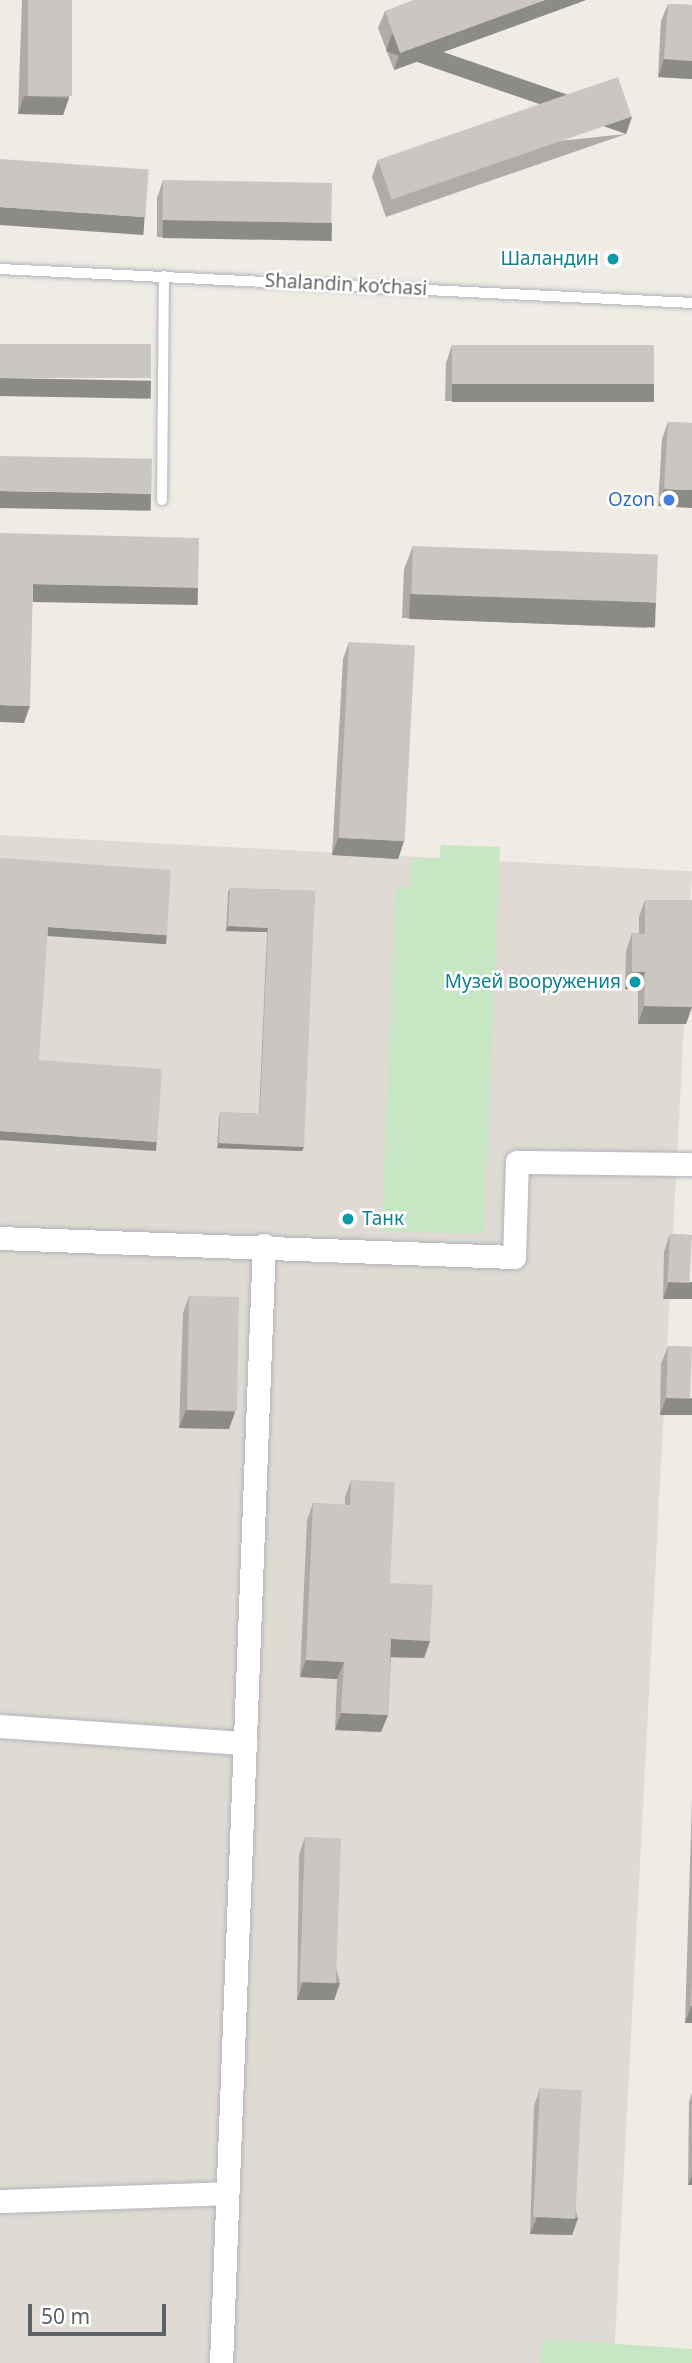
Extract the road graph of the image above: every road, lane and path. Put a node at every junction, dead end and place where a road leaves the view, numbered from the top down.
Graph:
1 (0, 269) edge
2 (164, 276) junction
3 (692, 303) edge
4 (163, 500) dead end
5 (692, 1164) edge
6 (0, 1238) edge
7 (264, 1245) junction
8 (0, 1726) edge
9 (245, 1743) junction
10 (227, 2193) junction
11 (0, 2201) edge
12 (221, 2363) edge

1 - 2 lane, Shalandin ko‘chasi
2 - 3 lane, Shalandin ko‘chasi
2 - 4 lane
5 - 7 street
6 - 7 street
7 - 9 street
8 - 9 street
9 - 10 street
10 - 11 street
10 - 12 street

